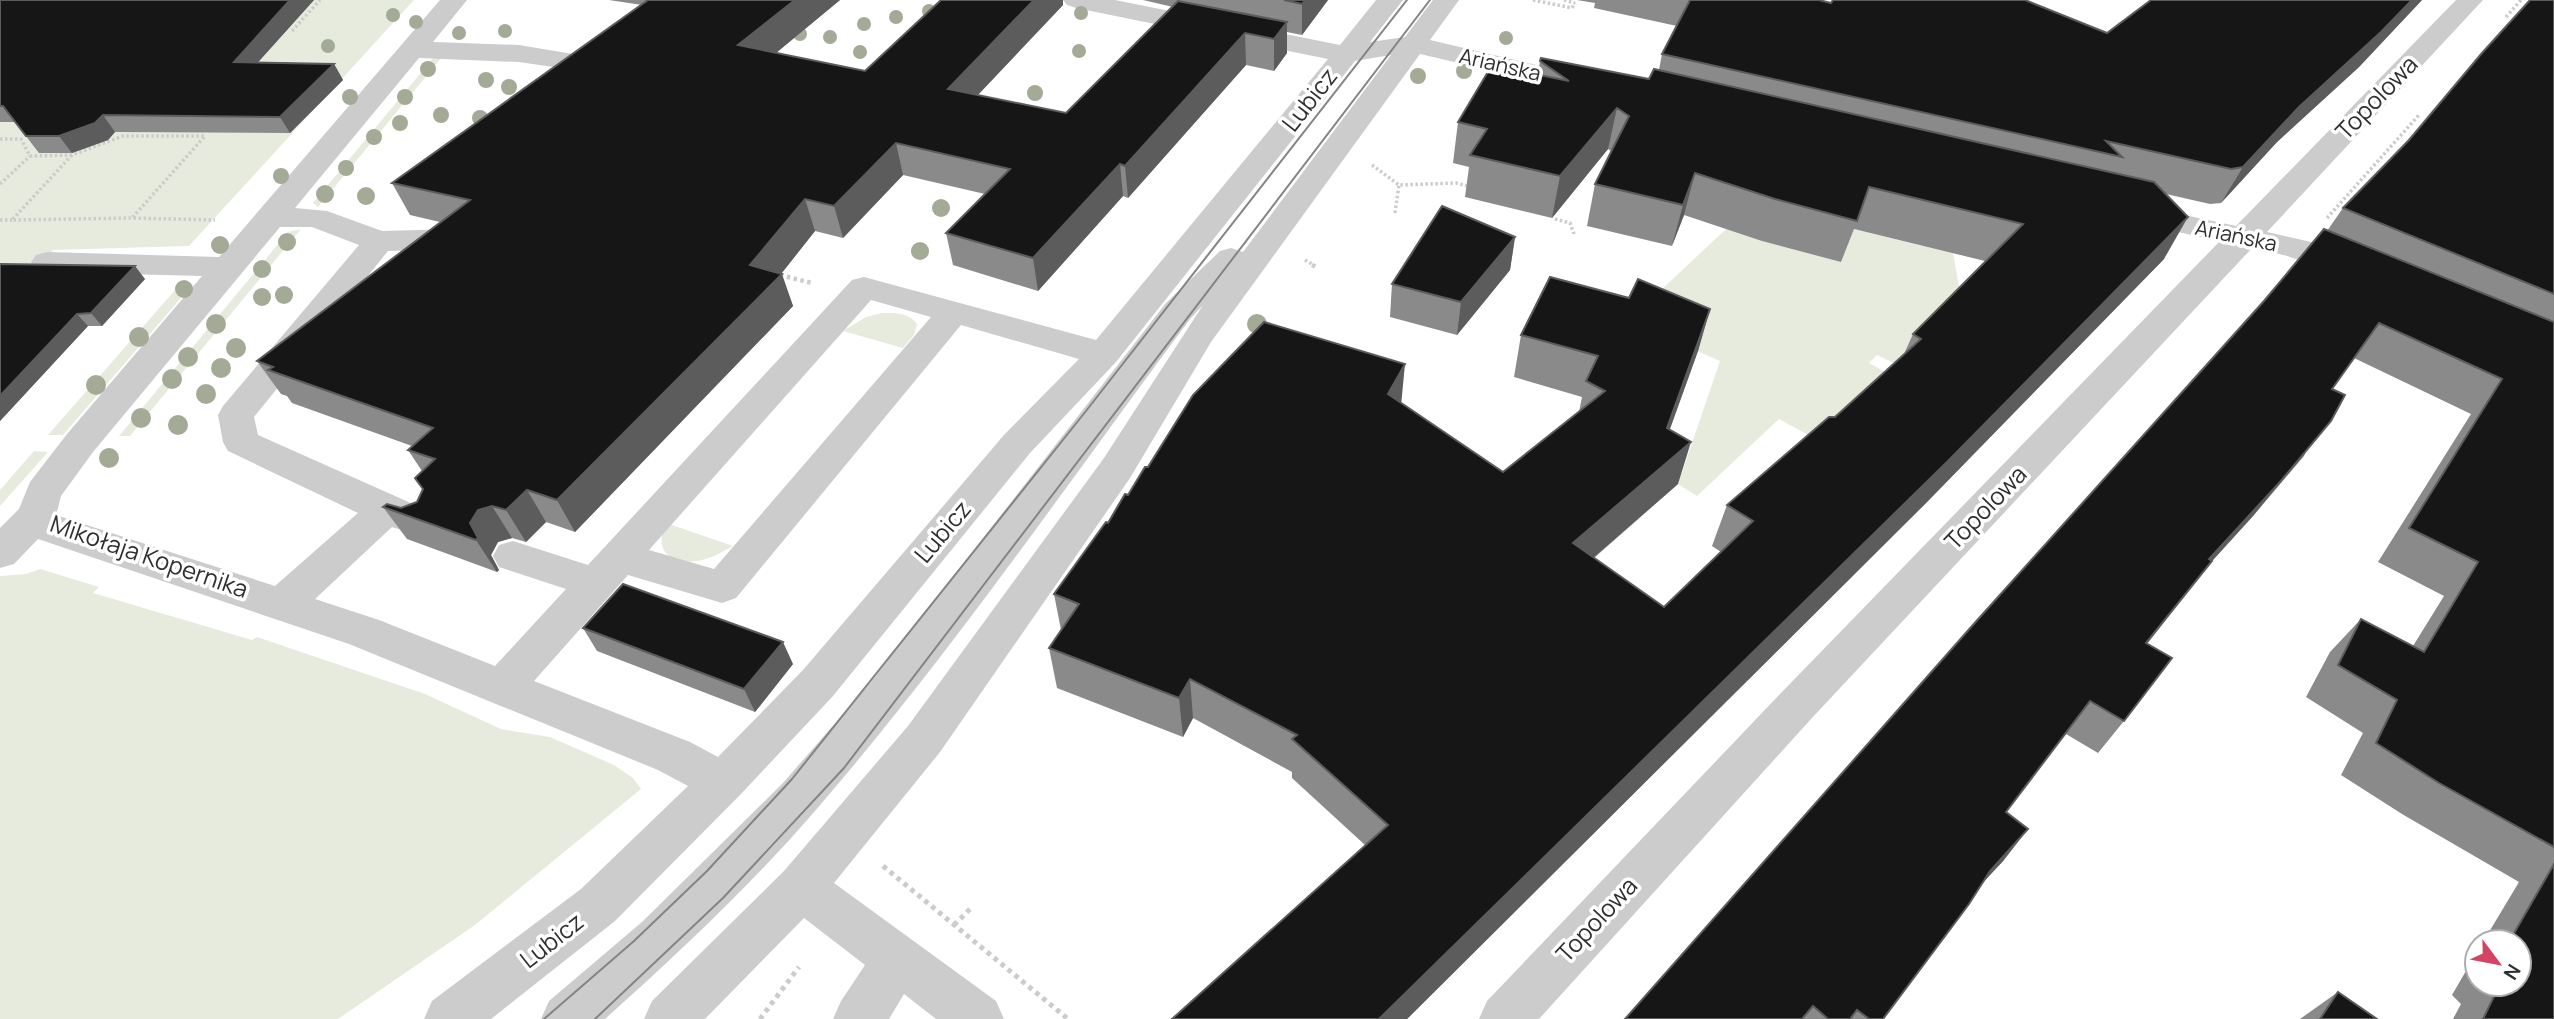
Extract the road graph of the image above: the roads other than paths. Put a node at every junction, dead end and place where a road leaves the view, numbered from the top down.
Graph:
1 (454, 0) edge
2 (1076, 0) edge
3 (1390, 0) edge
4 (1446, 0) edge
5 (2470, 0) edge
6 (1413, 44) junction
7 (413, 50) junction
8 (1346, 54) junction
9 (581, 63) edge
10 (1618, 92) edge
11 (1322, 167) junction
12 (1231, 200) junction
13 (2102, 206) edge
14 (271, 217) junction
15 (2244, 238) junction
16 (456, 239) edge
17 (379, 241) junction
18 (47, 262) edge
19 (228, 267) junction
20 (2376, 282) edge
21 (955, 311) junction
22 (1178, 311) junction
23 (1104, 354) junction
24 (386, 510) junction
25 (37, 515) junction
26 (423, 523) edge
27 (0, 552) edge
28 (513, 556) dead end
29 (608, 570) junction
30 (283, 604) junction
31 (502, 687) junction
32 (723, 782) junction
33 (801, 887) junction
34 (899, 958) junction
35 (450, 1019) edge
36 (567, 1019) edge
37 (670, 1019) edge
38 (859, 1019) edge
39 (978, 1019) edge
40 (1506, 1019) edge

1 - 7 street, Mikołaja Kopernika
2 - 8 street
3 - 8 street, Lubicz
4 - 6 street, Lubicz
5 - 15 street, Topolowa
6 - 8 street
6 - 10 street, Ariańska
6 - 11 street, Lubicz
7 - 9 street
7 - 14 street, Mikołaja Kopernika
8 - 12 street, Lubicz
11 - 22 street
11 - 33 street, Lubicz
12 - 22 street
12 - 23 street, Lubicz
13 - 15 street, Ariańska
14 - 17 street
14 - 19 street, Mikołaja Kopernika
15 - 20 street, Ariańska
15 - 40 street, Topolowa
16 - 17 street
17 - 24 street
18 - 19 street
19 - 25 street, Mikołaja Kopernika
21 - 23 street
21 - 29 street
21 - 29 street
22 - 36 street
23 - 32 street, Lubicz
24 - 26 street
24 - 30 street
25 - 27 street
25 - 30 street, Mikołaja Kopernika
28 - 29 street
29 - 31 street
30 - 31 street, Mikołaja Kopernika
31 - 32 street, Mikołaja Kopernika
32 - 35 street, Lubicz
33 - 34 street
33 - 37 street, Lubicz
34 - 38 street
34 - 39 street

